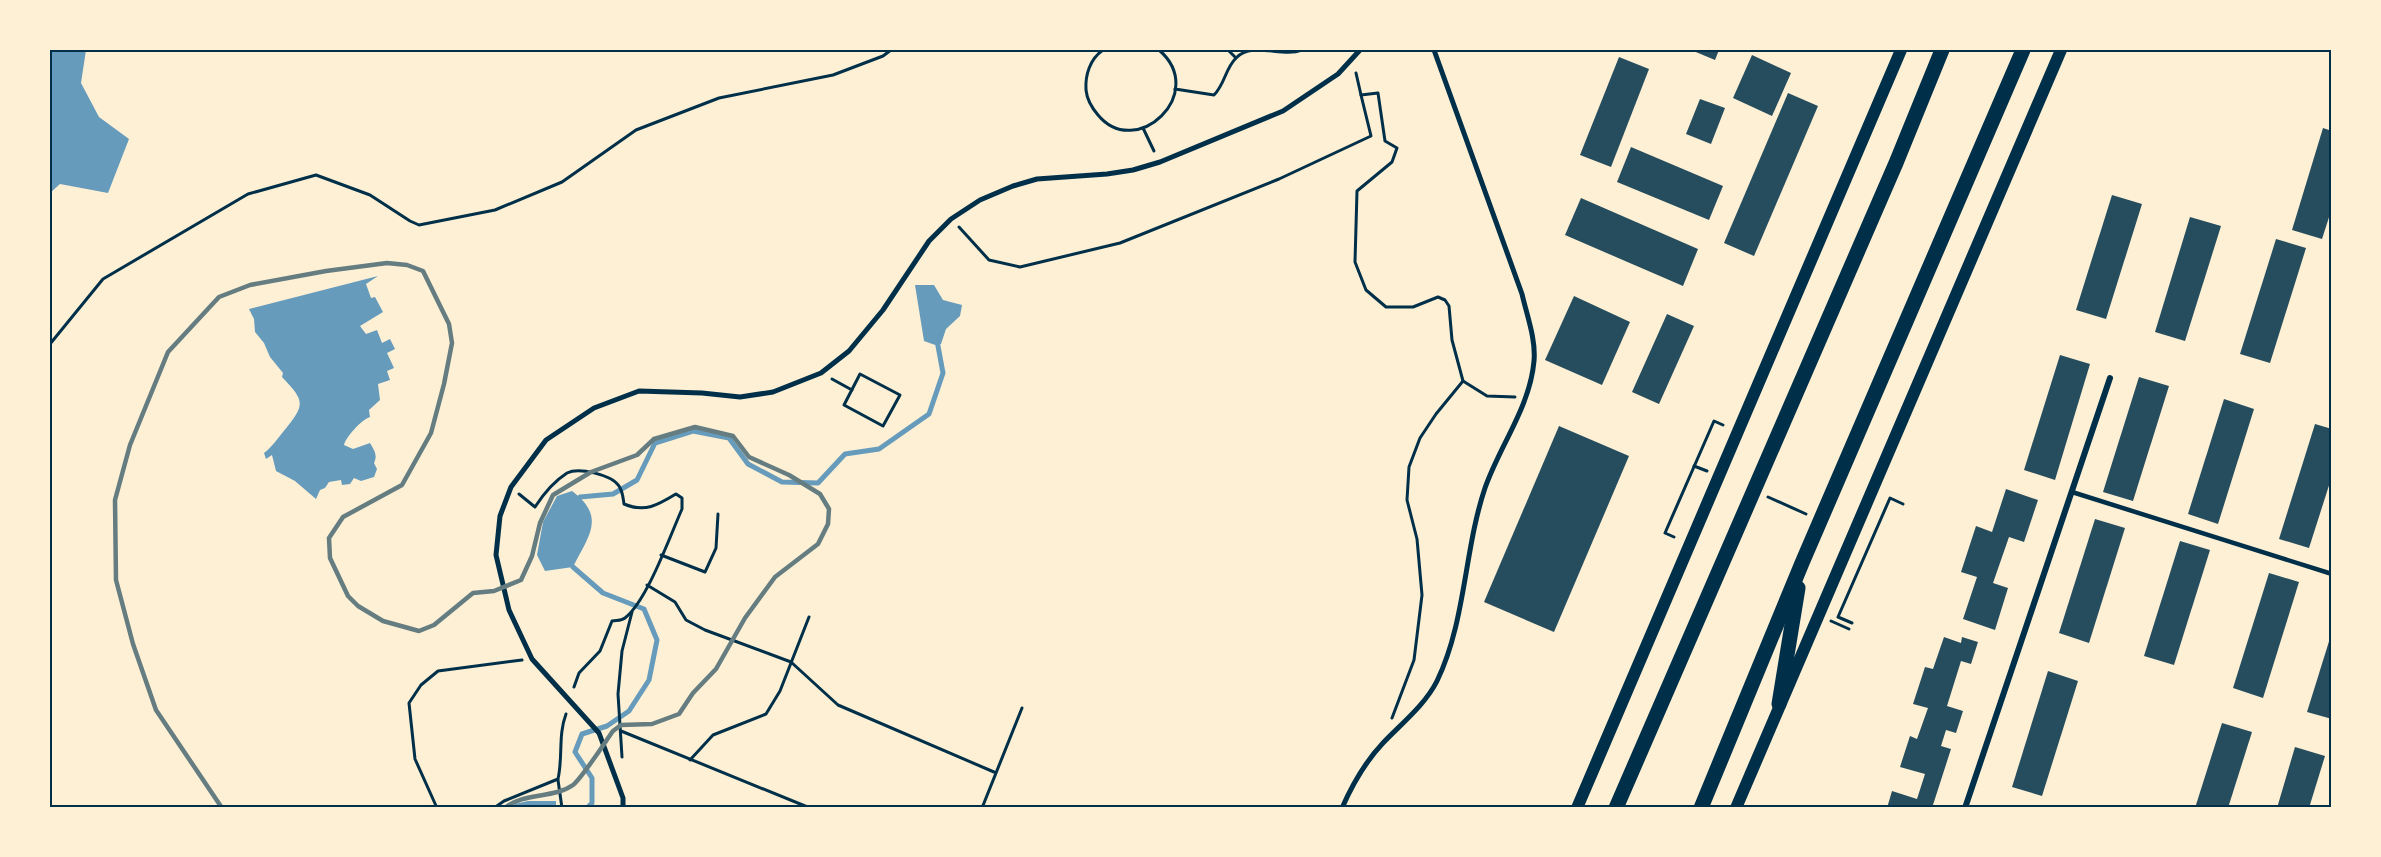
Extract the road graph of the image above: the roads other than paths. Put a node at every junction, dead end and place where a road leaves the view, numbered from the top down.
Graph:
1 (1360, 50) edge
2 (1434, 50) edge
3 (1901, 50) edge
4 (1942, 50) edge
5 (2023, 50) edge
6 (2061, 50) edge
7 (2110, 378) dead end
8 (2072, 492) junction
9 (1802, 563) junction
10 (2331, 574) edge
11 (1779, 704) junction
12 (623, 807) edge
13 (1342, 807) edge
14 (1577, 807) edge
15 (1616, 807) edge
16 (1701, 807) edge
17 (1736, 807) edge
18 (1965, 807) edge

1 - 12 street
2 - 13 street
3 - 14 main road
4 - 15 main road
5 - 9 main road
6 - 11 main road
7 - 8 street
8 - 10 lane
8 - 18 street
9 - 11 main road
9 - 16 main road
11 - 17 main road

